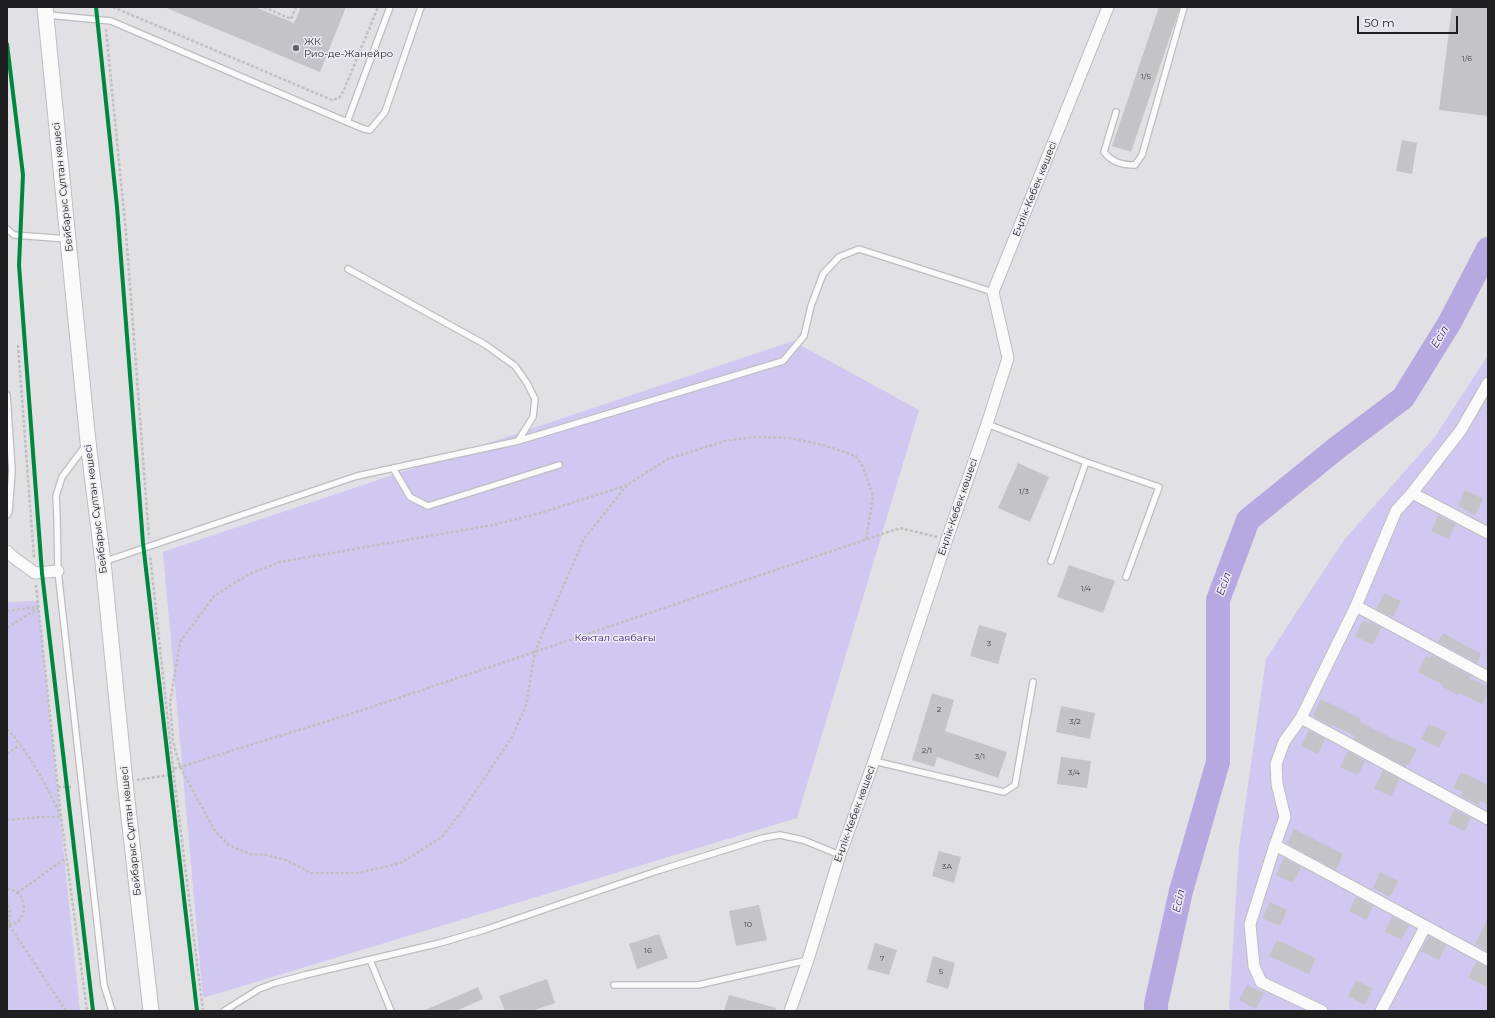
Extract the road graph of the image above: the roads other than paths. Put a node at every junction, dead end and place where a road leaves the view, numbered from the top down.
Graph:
1 (390, 7) edge
2 (421, 7) edge
3 (1108, 7) edge
4 (1184, 7) edge
5 (45, 11) edge
6 (1116, 112) dead end
7 (347, 122) junction
8 (7, 229) edge
9 (68, 239) junction
10 (348, 269) dead end
11 (993, 292) junction
12 (1487, 388) edge
13 (7, 395) edge
14 (987, 424) junction
15 (518, 441) junction
16 (88, 442) junction
17 (1086, 462) junction
18 (559, 465) dead end
19 (393, 468) junction
20 (1412, 493) junction
21 (7, 516) edge
22 (1488, 533) edge
23 (9, 557) edge
24 (1051, 561) dead end
25 (103, 562) junction
26 (58, 570) junction
27 (1126, 577) dead end
28 (1356, 606) junction
29 (1488, 677) edge
30 (1033, 682) dead end
31 (1301, 718) junction
32 (874, 760) junction
33 (1488, 819) edge
34 (1275, 845) junction
35 (840, 855) junction
36 (1425, 927) junction
37 (370, 960) junction
38 (808, 960) junction
39 (1488, 960) edge
40 (614, 986) dead end
41 (112, 1011) edge
42 (151, 1011) edge
43 (224, 1011) edge
44 (391, 1011) edge
45 (790, 1011) edge
46 (1322, 1011) edge
47 (1381, 1011) edge

1 - 7 lane
2 - 7 lane
3 - 11 street, Еңлік-Кебек көшесі
4 - 6 lane
5 - 7 lane
5 - 9 street, Бейбарыс Сұлтан көшесі
8 - 9 lane
9 - 16 street, Бейбарыс Сұлтан көшесі
10 - 15 lane
11 - 14 street, Еңлік-Кебек көшесі
11 - 15 lane
12 - 20 street
13 - 21 lane
14 - 17 lane
14 - 32 street, Еңлік-Кебек көшесі
15 - 19 lane
16 - 25 street, Бейбарыс Сұлтан көшесі
16 - 26 lane
17 - 24 lane
17 - 27 lane
18 - 19 lane
19 - 25 lane
20 - 22 street
20 - 28 street
23 - 26 street
25 - 42 street, Бейбарыс Сұлтан көшесі
26 - 41 lane
28 - 29 street
28 - 31 street
30 - 32 lane
31 - 33 street
31 - 34 street
32 - 35 street, Еңлік-Кебек көшесі
34 - 36 street
34 - 46 street
35 - 37 lane
35 - 38 street, Еңлік-Кебек көшесі
36 - 39 street
36 - 47 street
37 - 43 lane
37 - 44 lane
38 - 40 lane
38 - 45 street, Еңлік-Кебек көшесі

